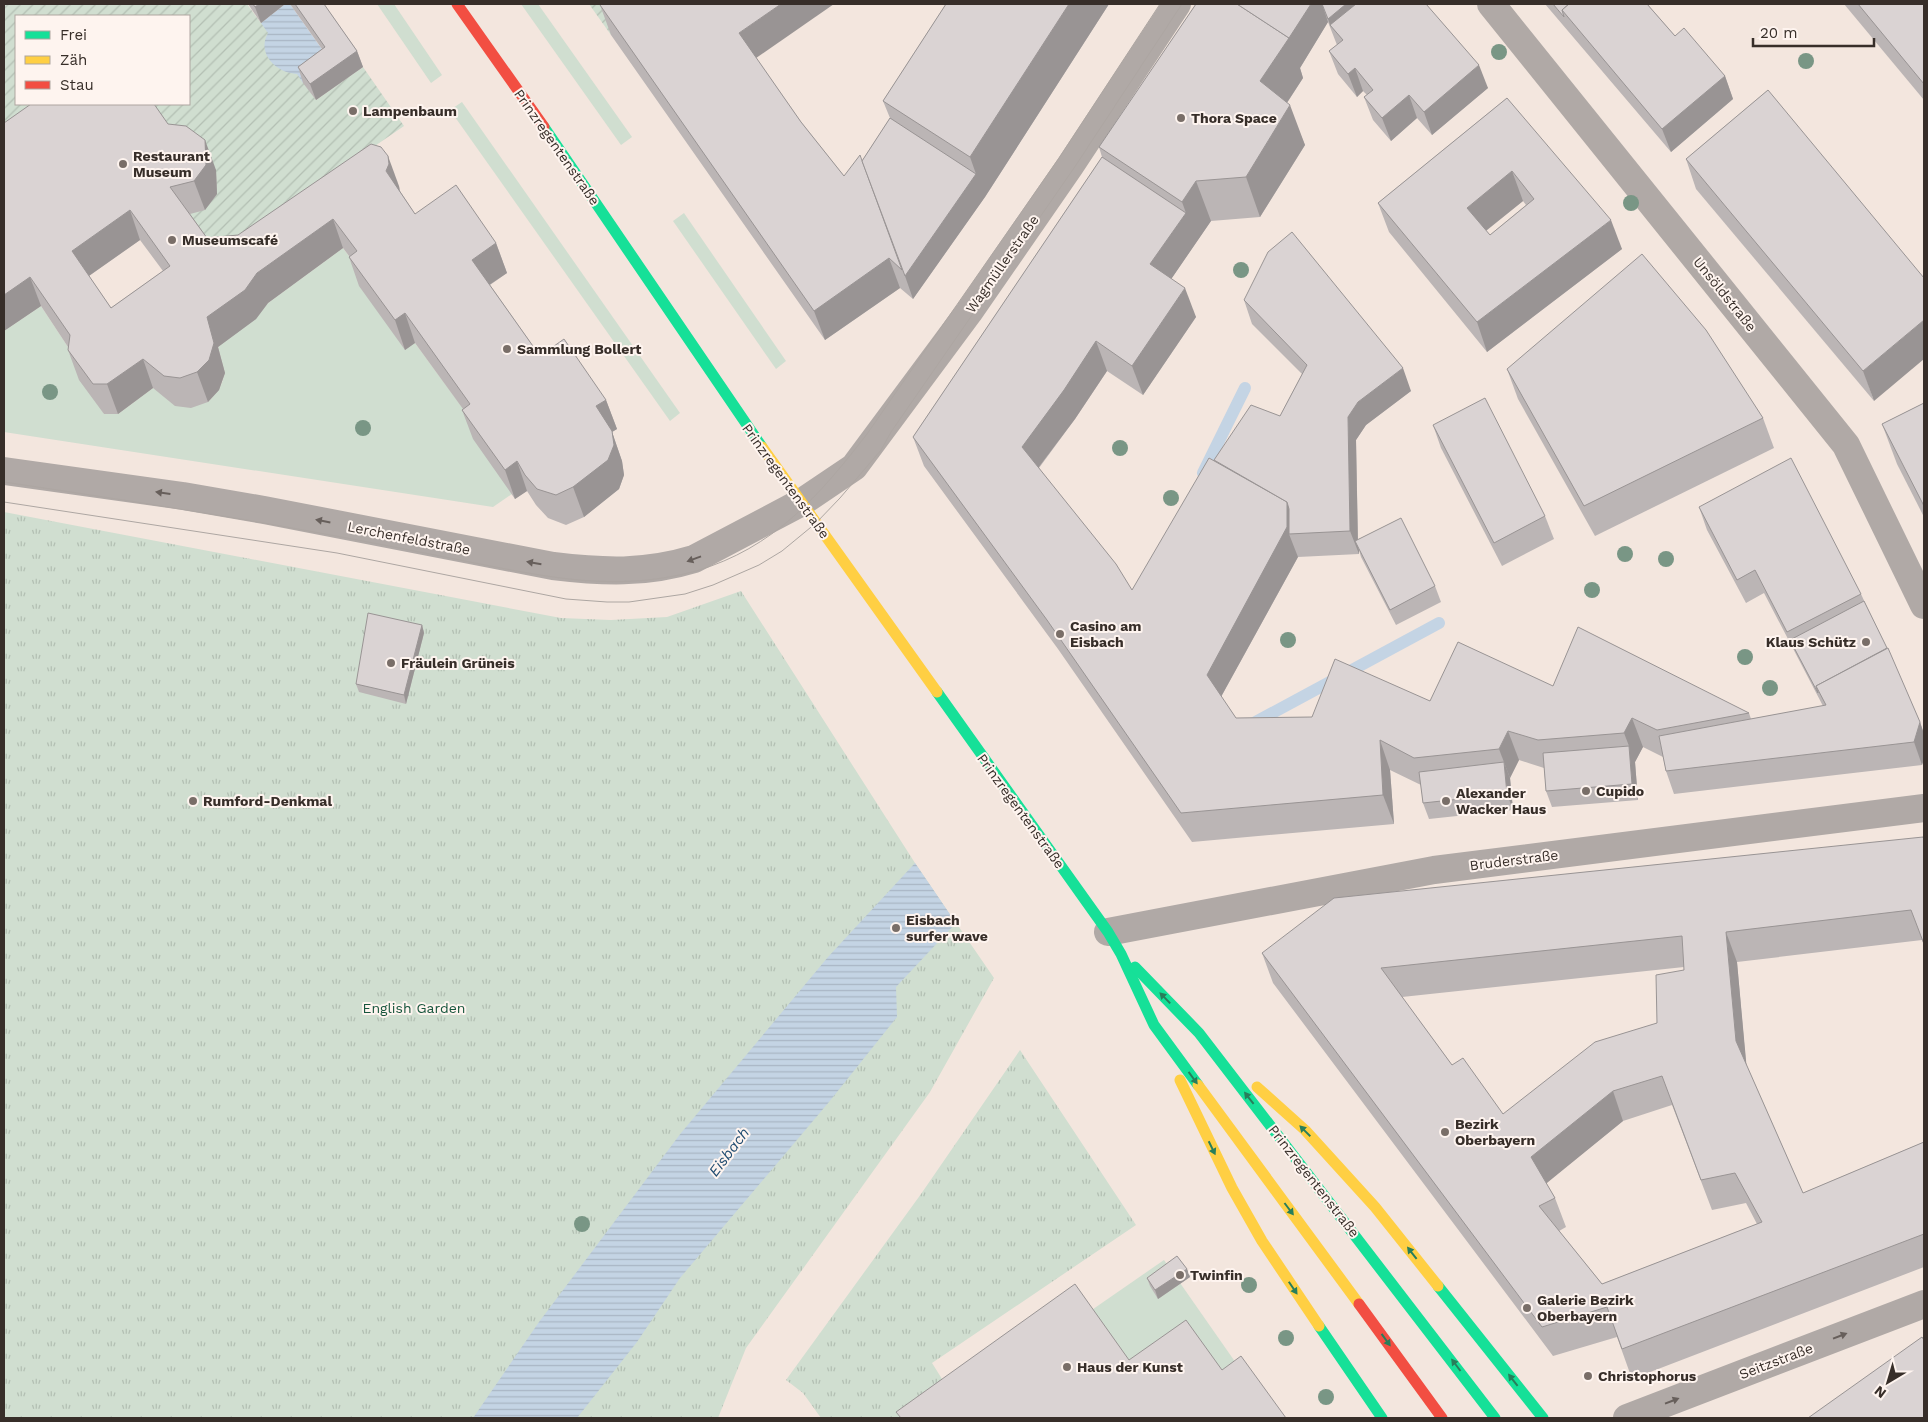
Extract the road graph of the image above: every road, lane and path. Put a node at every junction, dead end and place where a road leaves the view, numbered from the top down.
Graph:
1 (457, 4) edge
2 (1177, 4) edge
3 (1491, 4) edge
4 (4, 471) edge
5 (802, 502) junction
6 (1924, 605) edge
7 (1924, 808) edge
8 (1114, 943) junction
9 (1154, 1025) junction
10 (1199, 1033) junction
11 (1924, 1304) edge
12 (1382, 1418) edge
13 (1442, 1418) edge
14 (1495, 1418) edge
15 (1543, 1418) edge
16 (1627, 1418) edge

1 - 5 main road, Prinzregentenstraße
2 - 5 street, Wagmüllerstraße
3 - 6 street, Unsöldstraße
5 -> 4 street, Lerchenfeldstraße
5 - 8 main road, Prinzregentenstraße
7 - 8 street, Bruderstraße
8 - 9 main road, Prinzregentenstraße
10 -> 8 main road, Prinzregentenstraße
9 -> 12 main road
9 -> 13 main road, Prinzregentenstraße
14 -> 10 main road, Prinzregentenstraße
15 -> 10 main road
16 -> 11 street, Seitzstraße

